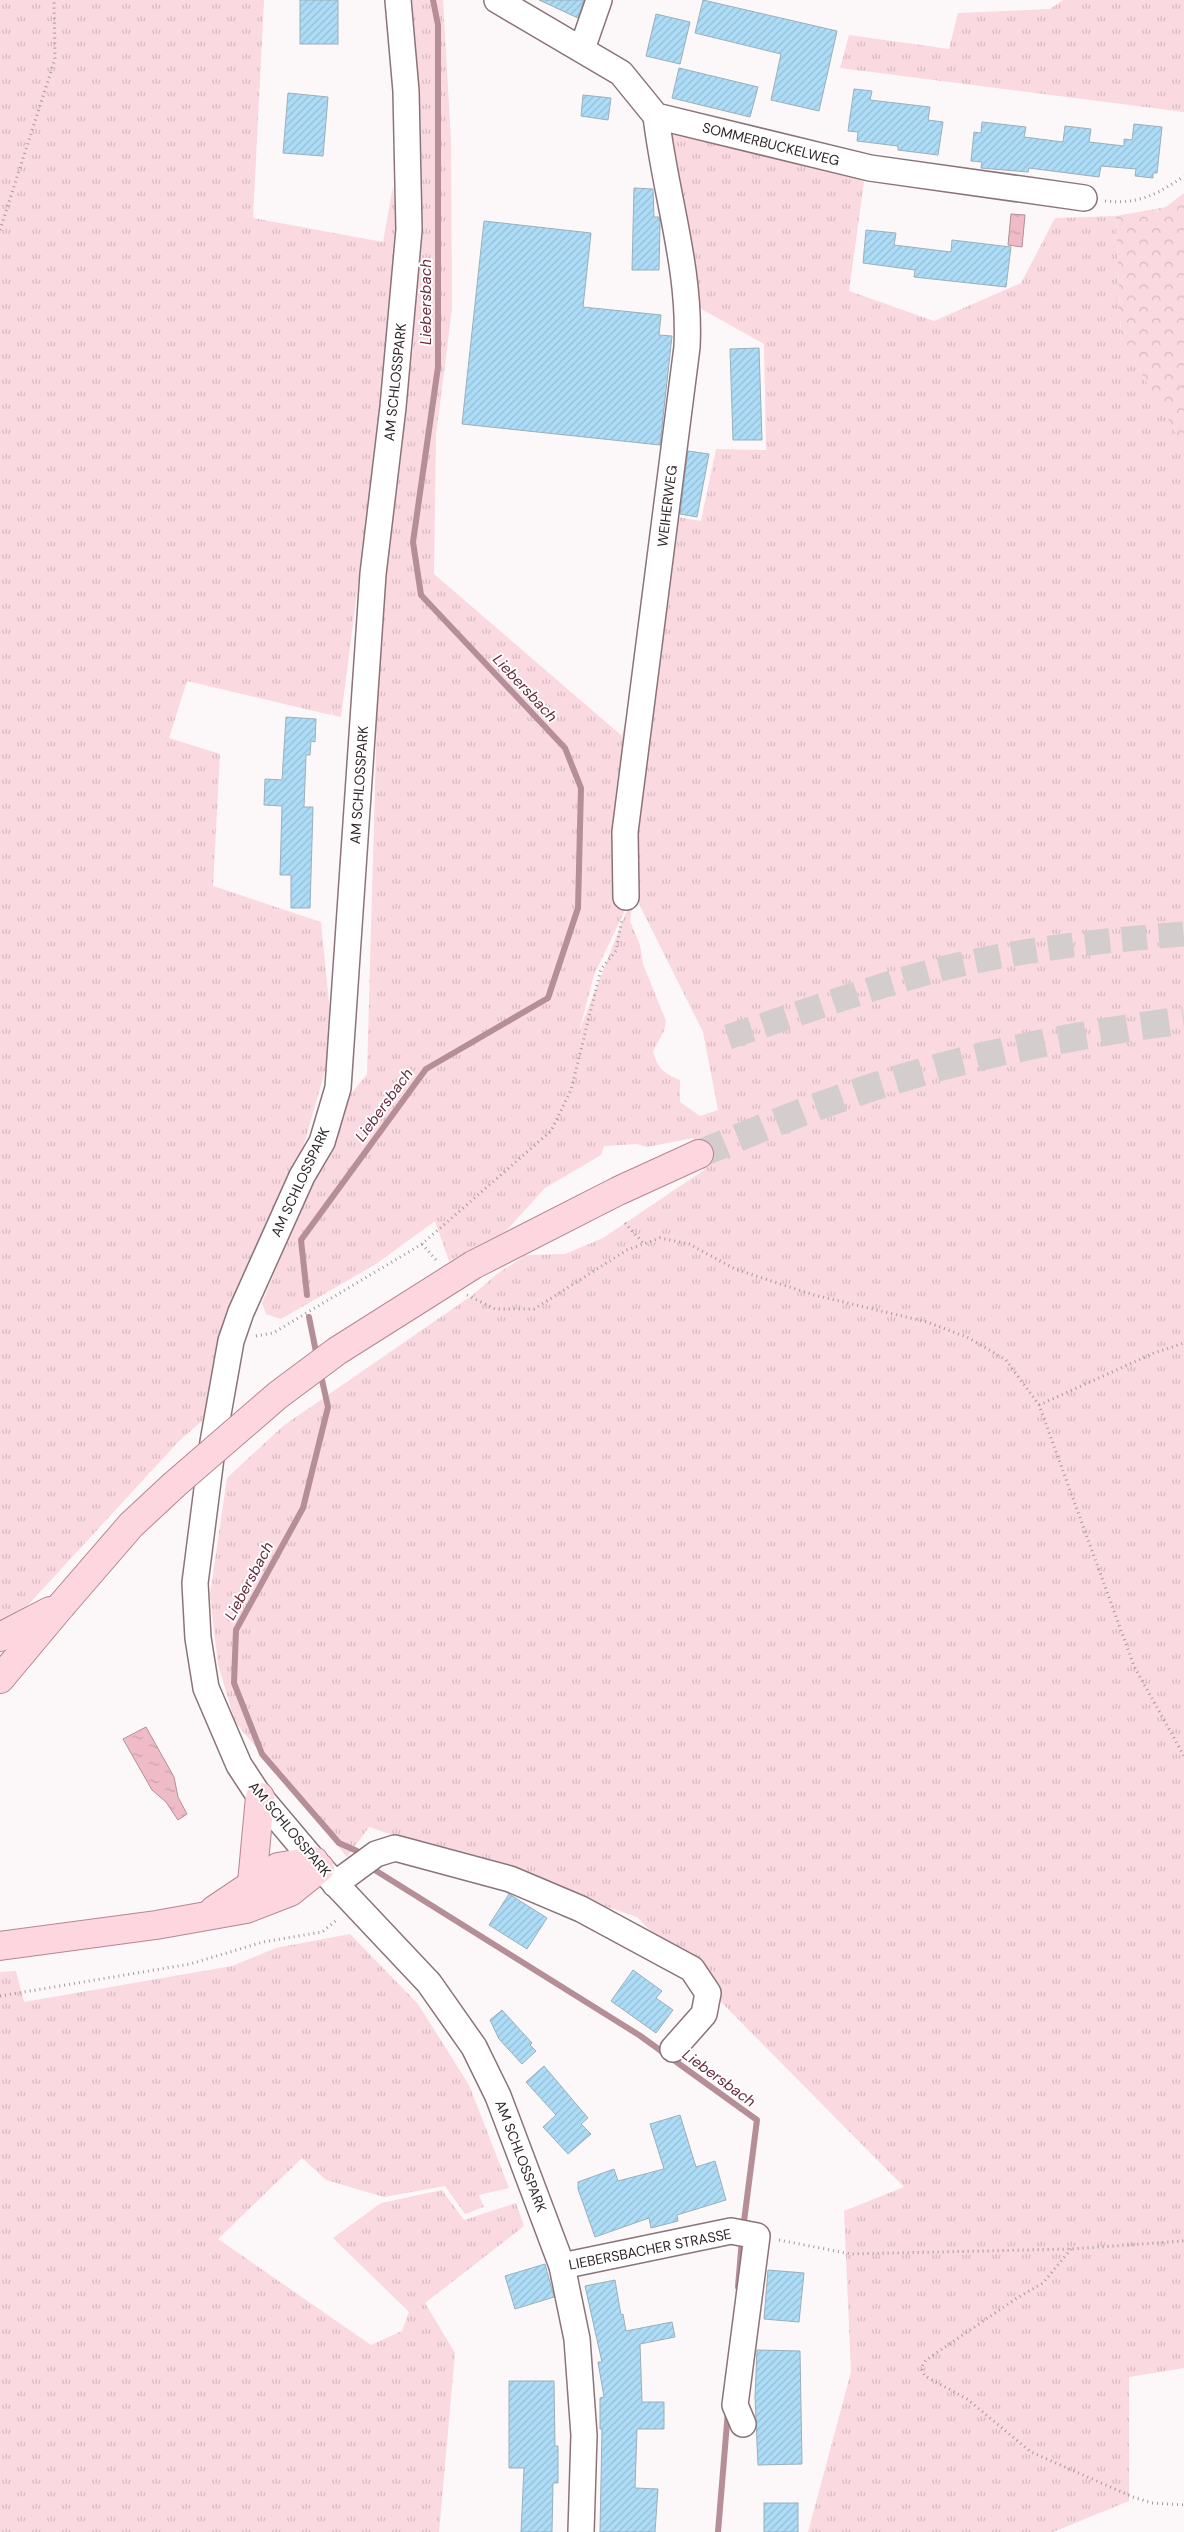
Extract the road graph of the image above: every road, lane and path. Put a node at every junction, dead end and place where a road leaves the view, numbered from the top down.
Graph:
1 (54, 0) edge
2 (398, 0) edge
3 (497, 0) edge
4 (599, 0) edge
5 (582, 49) junction
6 (656, 116) junction
7 (1184, 176) edge
8 (1084, 198) joint
9 (0, 230) edge
10 (626, 897) joint
11 (699, 1154) tunnel mouth
12 (625, 1223) dead end
13 (643, 1243) junction
14 (422, 1244) junction
15 (442, 1266) dead end
16 (467, 1277) junction
17 (231, 1341) junction
18 (1184, 1343) edge
19 (1038, 1405) junction
20 (61, 1606) junction
21 (0, 1637) edge
22 (0, 1679) edge
23 (1184, 1756) edge
24 (260, 1797) junction
25 (323, 1871) junction
26 (252, 1883) junction
27 (355, 1904) junction
28 (198, 1917) junction
29 (0, 1946) edge
30 (0, 1996) edge
31 (673, 2049) dead end
32 (545, 2220) joint
33 (757, 2236) junction
34 (1184, 2241) edge
35 (1071, 2249) junction
36 (562, 2266) junction
37 (743, 2424) dead end
38 (1184, 2505) edge
39 (581, 2532) edge

1 - 9 path
2 - 17 street, AM SCHLOSSPARK
3 - 5 street
4 - 5 street
5 - 6 street
6 - 8 street, SOMMERBUCKELWEG
6 - 10 street, WEIHERWEG
7 - 8 path
10 - 14 path
11 - 16 main road
12 - 13 path
13 - 16 path
13 - 19 path
14 - 15 path
14 - 17 path
16 - 20 main road, bridge
17 - 24 street, AM SCHLOSSPARK
18 - 19 path
19 - 23 path
20 - 21 main road
20 - 22 main road
24 - 25 street, AM SCHLOSSPARK
24 - 26 main road
25 - 26 main road
25 - 27 street, AM SCHLOSSPARK
25 - 28 main road
25 - 31 street
26 - 28 main road
27 - 30 path
27 - 32 street, AM SCHLOSSPARK
28 - 29 main road
32 - 36 street, LIEBERSBACHER STRASSE
33 - 35 path
33 - 36 street, LIEBERSBACHER STRASSE
33 - 37 street
34 - 35 path
35 - 38 path
36 - 39 street, LIEBERSBACHER STRASSE

